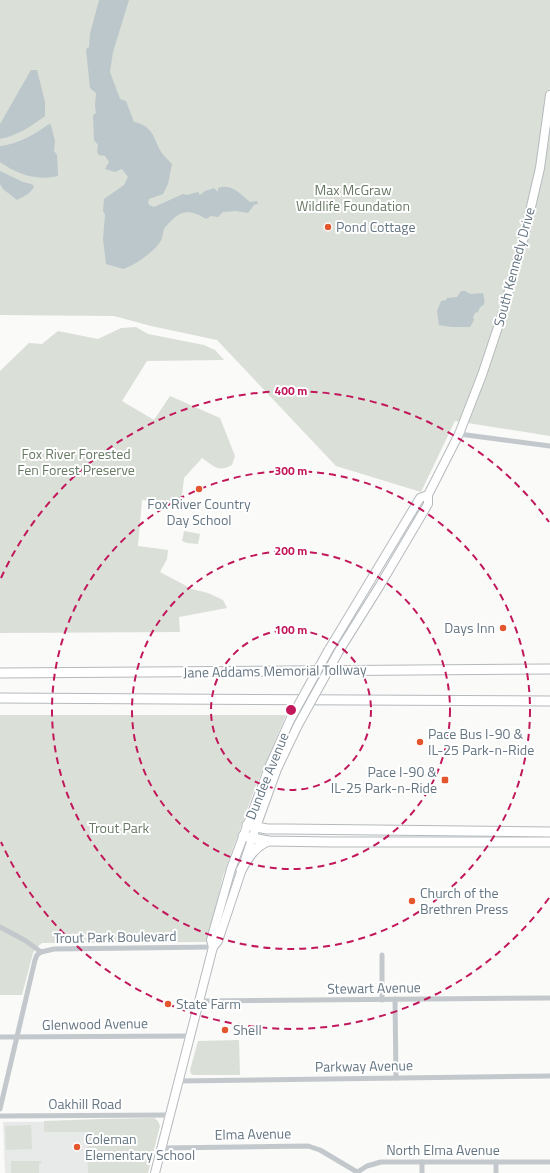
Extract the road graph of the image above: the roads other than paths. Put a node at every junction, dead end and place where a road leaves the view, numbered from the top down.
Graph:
1 (550, 95) edge
2 (459, 434) junction
3 (550, 446) edge
4 (428, 495) junction
5 (550, 668) edge
6 (0, 673) edge
7 (0, 698) edge
8 (517, 701) junction
9 (550, 701) edge
10 (550, 705) edge
11 (251, 826) junction
12 (550, 826) edge
13 (456, 831) junction
14 (550, 832) edge
15 (243, 836) junction
16 (253, 838) junction
17 (268, 841) junction
18 (550, 843) edge
19 (241, 870) junction
20 (0, 927) edge
21 (213, 947) junction
22 (41, 952) junction
23 (382, 956) dead end
24 (550, 998) edge
25 (395, 999) junction
26 (382, 1000) junction
27 (199, 1002) junction
28 (190, 1036) junction
29 (0, 1037) edge
30 (16, 1037) junction
31 (550, 1076) edge
32 (396, 1078) junction
33 (178, 1081) junction
34 (0, 1108) edge
35 (170, 1115) junction
36 (0, 1116) edge
37 (162, 1148) junction
38 (320, 1150) joint
39 (422, 1162) junction
40 (496, 1162) junction
41 (550, 1162) edge
42 (357, 1172) edge
43 (155, 1173) edge
44 (422, 1173) edge
45 (496, 1173) edge

1 - 2 main road, South Kennedy Drive
2 - 3 street
2 - 4 main road, Dundee Avenue
4 - 11 main road, Dundee Avenue, bridge
4 - 11 main road, Dundee Avenue, bridge
5 - 6 highway, Jane Addams Memorial Tollway
7 - 8 highway, Jane Addams Memorial Tollway
8 - 9 highway, Jane Addams Memorial Tollway
8 - 10 highway
11 - 13 highway
11 - 15 main road, Dundee Avenue
11 - 16 main road, Dundee Avenue
12 - 13 highway
13 - 14 highway
15 - 16 highway
15 - 21 main road, Dundee Avenue
16 - 17 highway
16 - 19 main road, Dundee Avenue
17 - 18 highway
17 - 19 highway
19 - 21 main road, Dundee Avenue
20 - 22 street, Trout Park Boulevard
21 - 22 street, Trout Park Boulevard
21 - 27 main road, Dundee Avenue
22 - 30 street
23 - 26 street
24 - 25 street, Stewart Avenue
25 - 26 street, Stewart Avenue
25 - 32 street
26 - 27 street, Stewart Avenue
27 - 28 main road, Dundee Avenue
28 - 30 street, Glenwood Avenue
28 - 33 main road, Dundee Avenue
29 - 30 street, Glenwood Avenue
30 - 34 street
31 - 32 street, Parkway Avenue
32 - 33 street, Parkway Avenue
33 - 35 main road, Dundee Avenue
35 - 36 street, Oakhill Road
35 - 37 main road, Dundee Avenue
37 - 38 street, Elma Avenue
37 - 43 main road, Dundee Avenue
38 - 42 street, North Elma Avenue
39 - 40 street, North Elma Avenue
39 - 42 street, North Elma Avenue
39 - 44 street
40 - 41 street, North Elma Avenue
40 - 45 street

